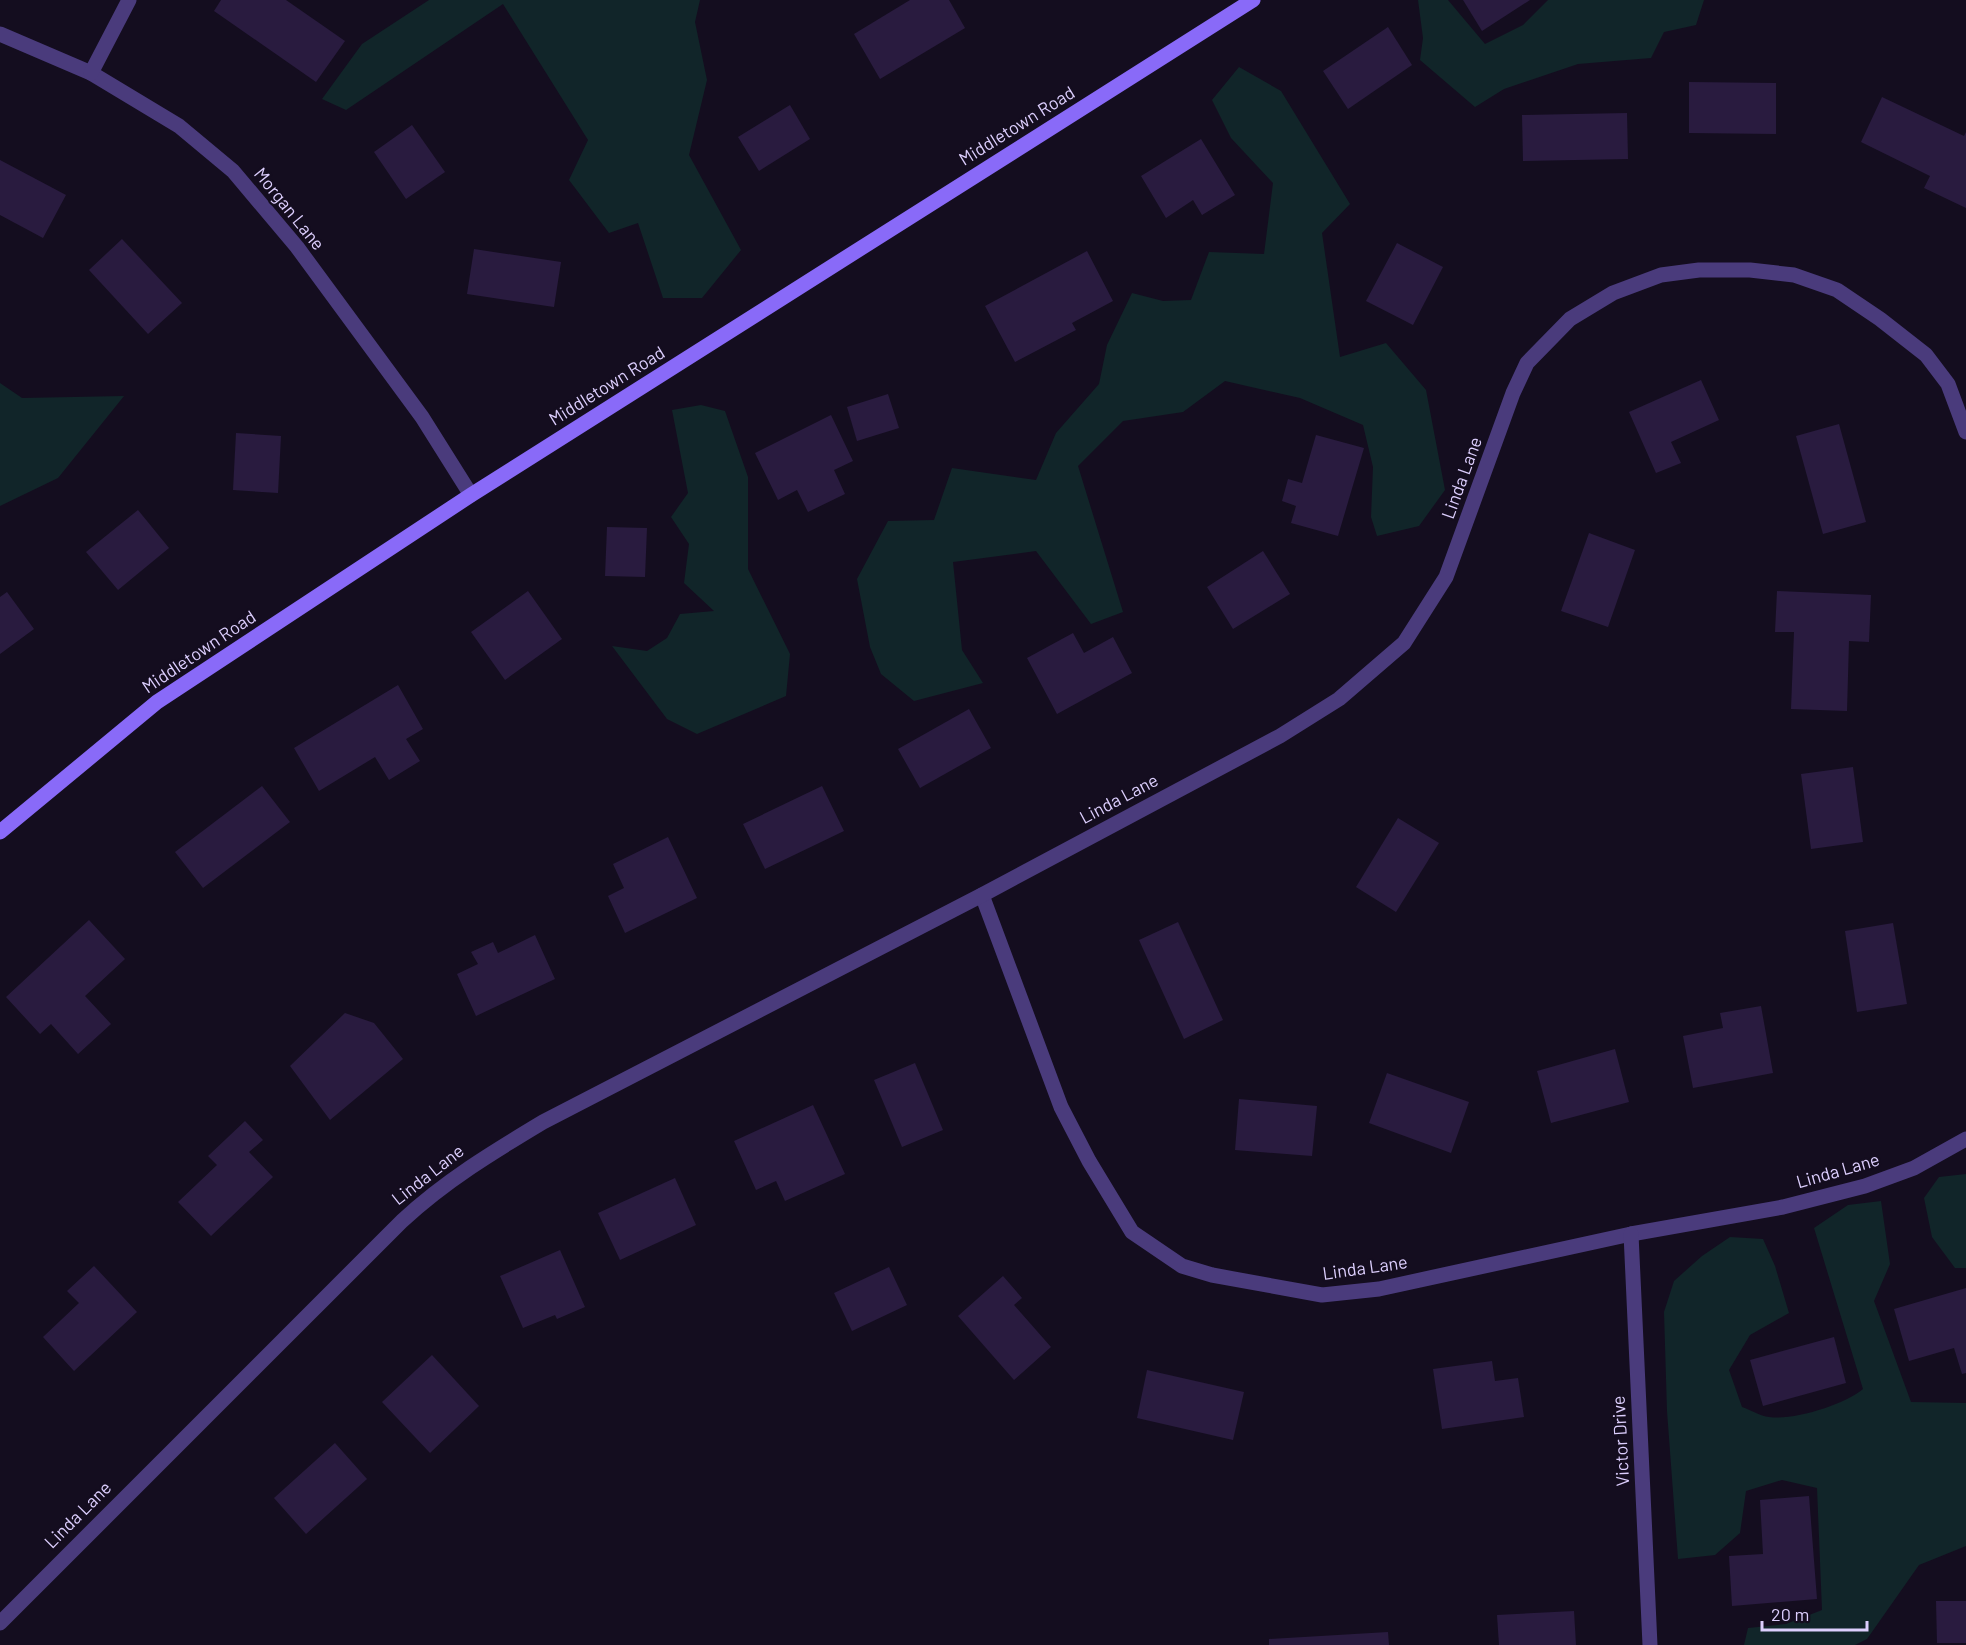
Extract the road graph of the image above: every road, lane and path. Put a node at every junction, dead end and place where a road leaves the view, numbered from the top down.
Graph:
1 (129, 0) edge
2 (1253, 0) edge
3 (0, 34) edge
4 (91, 73) junction
5 (1966, 432) edge
6 (471, 495) junction
7 (0, 832) edge
8 (982, 896) junction
9 (1966, 1138) edge
10 (1631, 1234) junction
11 (0, 1623) edge
12 (1650, 1645) edge

1 - 4 street
2 - 6 street, Middletown Road
3 - 4 street, Morgan Lane
4 - 6 street, Morgan Lane
5 - 8 street, Linda Lane
6 - 7 street, Middletown Road
8 - 10 street, Linda Lane
8 - 11 street, Linda Lane
9 - 10 street, Linda Lane
10 - 12 street, Victor Drive

